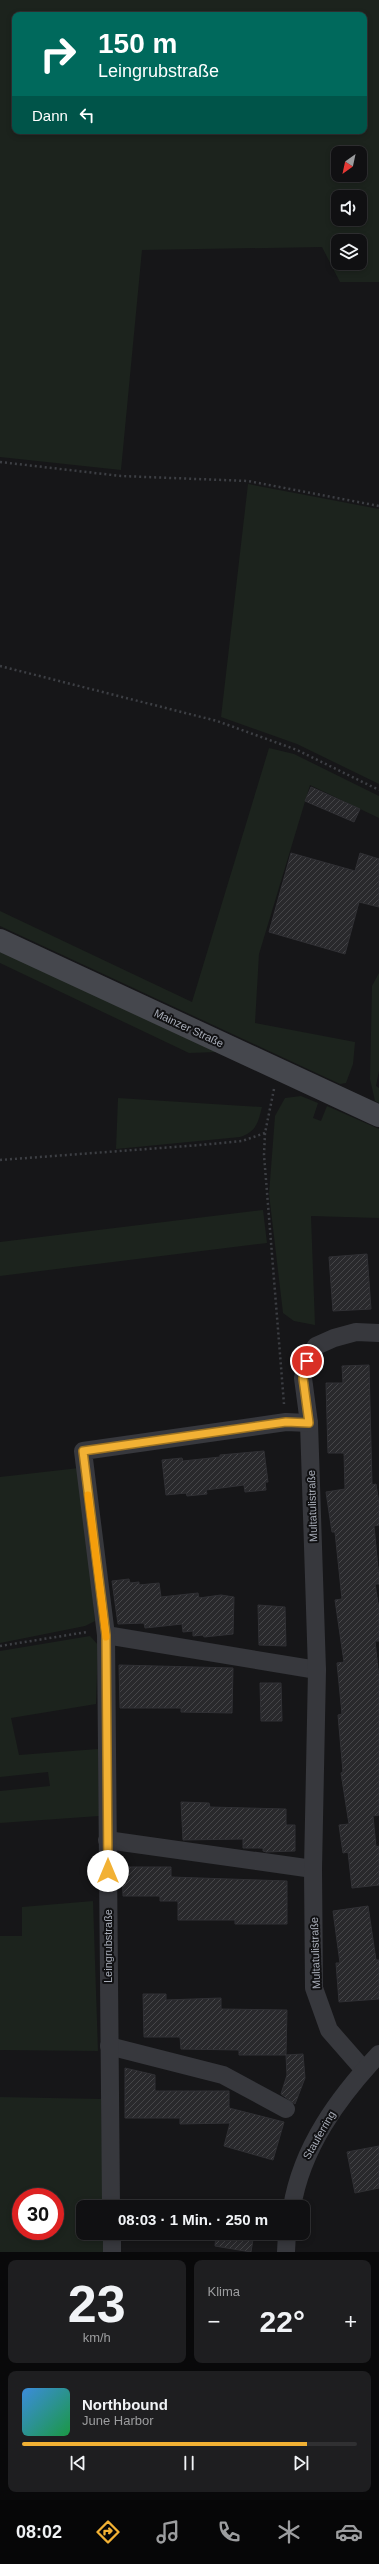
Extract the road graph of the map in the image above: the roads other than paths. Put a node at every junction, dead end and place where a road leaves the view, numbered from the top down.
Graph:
1 (0, 940) edge
2 (379, 1116) edge
3 (379, 1333) edge
4 (309, 1423) junction
5 (106, 1635) junction
6 (317, 1670) junction
7 (107, 1840) junction
8 (313, 1869) junction
9 (109, 2046) junction
10 (379, 2054) edge
11 (364, 2070) junction
12 (286, 2109) dead end
13 (111, 2200) edge
14 (294, 2200) edge
15 (112, 2240) edge
16 (287, 2240) edge
17 (112, 2252) edge
18 (286, 2252) edge

1 - 2 main road, Mainzer Straße
3 - 4 street, Multatulistraße
4 - 5 street, Leingrubstraße
4 - 6 street, Multatulistraße
5 - 6 street
5 - 7 street, Leingrubstraße
6 - 8 street, Multatulistraße
7 - 8 street
7 - 9 street, Leingrubstraße
8 - 11 street, Multatulistraße
9 - 12 street
9 - 13 street, Leingrubstraße
10 - 11 street, Stauferring
11 - 14 street, Stauferring
15 - 17 street
16 - 18 street

